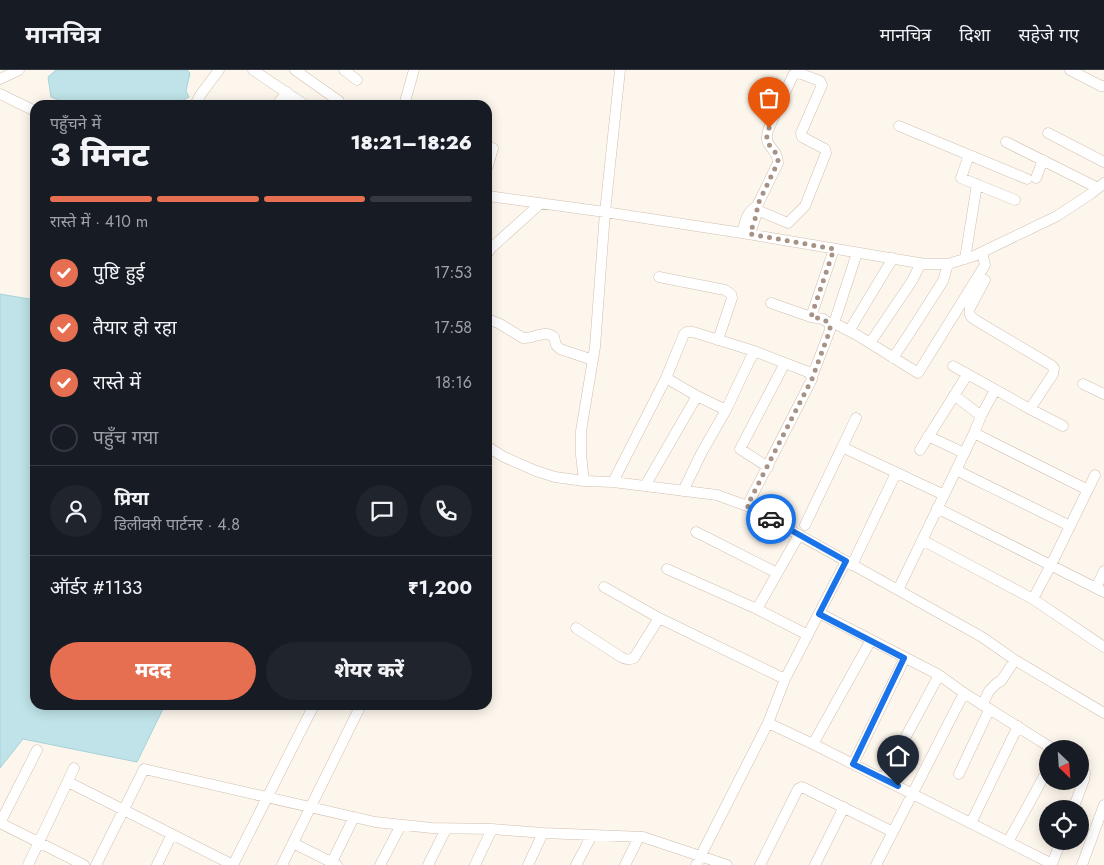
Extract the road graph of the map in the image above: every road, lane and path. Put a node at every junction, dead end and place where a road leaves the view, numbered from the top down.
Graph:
1 (18, 70) edge
2 (219, 70) edge
3 (253, 70) edge
4 (295, 70) edge
5 (344, 70) edge
6 (414, 70) edge
7 (620, 70) edge
8 (1070, 70) edge
9 (0, 79) edge
10 (357, 80) dead end
11 (1104, 86) edge
12 (287, 92) junction
13 (0, 94) edge
14 (198, 100) edge
15 (281, 100) edge
16 (298, 100) edge
17 (338, 100) edge
18 (405, 100) edge
19 (30, 109) edge
20 (899, 126) dead end
21 (1048, 133) dead end
22 (1006, 142) dead end
23 (493, 148) dead end
24 (492, 152) edge
25 (969, 155) junction
26 (1043, 160) junction
27 (1104, 162) edge
28 (977, 184) junction
29 (1101, 185) edge
30 (492, 197) edge
31 (1016, 200) dead end
32 (540, 204) junction
33 (757, 208) junction
34 (605, 212) junction
35 (746, 233) junction
36 (492, 247) edge
37 (834, 249) junction
38 (857, 252) junction
39 (982, 252) junction
40 (893, 258) junction
41 (964, 259) junction
42 (922, 263) junction
43 (948, 264) junction
44 (659, 277) dead end
45 (986, 280) dead end
46 (772, 303) dead end
47 (811, 317) junction
48 (492, 321) edge
49 (849, 331) junction
50 (718, 340) junction
51 (870, 343) junction
52 (754, 352) junction
53 (893, 358) junction
54 (593, 360) junction
55 (784, 363) junction
56 (953, 366) dead end
57 (967, 374) junction
58 (812, 377) junction
59 (666, 378) junction
60 (1083, 384) dead end
61 (994, 390) junction
62 (1104, 394) edge
63 (954, 395) junction
64 (696, 396) junction
65 (726, 410) junction
66 (1030, 410) junction
67 (981, 416) junction
68 (856, 418) dead end
69 (1063, 426) dead end
70 (974, 433) junction
71 (928, 436) junction
72 (842, 447) junction
73 (492, 450) edge
74 (920, 450) dead end
75 (964, 453) junction
76 (768, 466) junction
77 (956, 470) junction
78 (896, 473) junction
79 (1095, 475) dead end
80 (584, 481) junction
81 (613, 482) junction
82 (645, 486) junction
83 (1088, 490) junction
84 (683, 491) junction
85 (944, 495) junction
86 (747, 506) junction
87 (937, 508) junction
88 (805, 525) dead end
89 (1070, 526) junction
90 (696, 532) dead end
91 (799, 535) junction
92 (922, 540) junction
93 (849, 563) junction
94 (1051, 565) junction
95 (667, 568) dead end
96 (1104, 571) edge
97 (777, 574) junction
98 (604, 587) dead end
99 (898, 590) junction
100 (1100, 590) edge
101 (1033, 599) junction
102 (757, 609) junction
103 (819, 614) junction
104 (659, 618) junction
105 (576, 628) dead end
106 (808, 635) junction
107 (871, 640) junction
108 (1104, 646) edge
109 (904, 658) junction
110 (1015, 660) junction
111 (940, 675) junction
112 (785, 679) junction
113 (964, 693) junction
114 (985, 707) junction
115 (311, 710) edge
116 (359, 710) edge
117 (1104, 713) edge
118 (768, 723) junction
119 (1018, 726) junction
120 (1039, 740) edge
121 (813, 744) junction
122 (37, 750) dead end
123 (853, 764) junction
124 (74, 768) dead end
125 (959, 774) dead end
126 (883, 779) junction
127 (68, 782) junction
128 (1039, 785) edge
129 (913, 794) junction
130 (267, 798) junction
131 (1104, 805) edge
132 (311, 807) junction
133 (844, 808) junction
134 (124, 810) junction
135 (354, 817) junction
136 (970, 823) junction
137 (401, 825) junction
138 (446, 829) junction
139 (492, 829) junction
140 (893, 832) junction
141 (543, 833) junction
142 (172, 834) junction
143 (592, 835) junction
144 (639, 837) junction
145 (39, 842) junction
146 (1008, 842) junction
147 (293, 843) junction
148 (1057, 850) edge
149 (698, 861) edge
150 (335, 864) edge
151 (28, 865) edge
152 (84, 865) edge
153 (96, 865) edge
154 (157, 865) edge
155 (233, 865) edge
156 (282, 865) edge
157 (380, 865) edge
158 (428, 865) edge
159 (475, 865) edge
160 (528, 865) edge
161 (576, 865) edge
162 (626, 865) edge
163 (727, 865) edge
164 (760, 865) edge
165 (815, 865) edge
166 (876, 865) edge
167 (1082, 865) edge

1 - 9 street
2 - 14 street
3 - 12 street
4 - 17 street
5 - 10 street
6 - 18 street
7 - 34 street
8 - 11 street
12 - 15 street
12 - 16 street
13 - 19 street
20 - 25 street
21 - 27 street
22 - 26 street
23 - 24 street
25 - 26 street
25 - 28 street
26 - 29 street
28 - 31 street
28 - 41 street
29 - 39 street
30 - 32 street
32 - 34 street
32 - 36 street
33 - 33 street
33 - 35 street
34 - 35 street
34 - 54 street
35 - 37 street
37 - 38 street
37 - 47 street
38 - 40 street
38 - 49 street
39 - 41 street
39 - 53 street
40 - 42 street
40 - 49 street
41 - 43 street
42 - 43 street
42 - 51 street
43 - 53 street
44 - 50 street
45 - 66 street
46 - 47 street
47 - 58 street
48 - 54 street
49 - 51 street
50 - 52 street
50 - 59 street
51 - 53 street
52 - 55 street
52 - 65 street
54 - 80 street
55 - 58 street
55 - 76 street
56 - 57 street
57 - 61 street
57 - 63 street
58 - 76 street
59 - 64 street
59 - 81 street
60 - 62 street
61 - 66 street
61 - 67 street
63 - 67 street
63 - 71 street
64 - 65 street
64 - 82 street
65 - 84 street
66 - 69 street
67 - 70 street
68 - 72 street
70 - 75 street
70 - 83 street
71 - 74 street
71 - 75 street
72 - 78 street
72 - 88 street
73 - 80 street
75 - 77 street
76 - 86 street
77 - 85 street
77 - 89 street
78 - 85 street
78 - 93 street
79 - 83 street
80 - 81 street
81 - 82 street
82 - 84 street
83 - 89 street
84 - 86 street
85 - 87 street
86 - 91 street
87 - 92 street
87 - 94 street
89 - 94 street
90 - 97 street
91 - 93 street
91 - 97 street
92 - 99 street
92 - 101 street
93 - 99 street
93 - 103 street
94 - 100 street
94 - 101 street
95 - 102 street
96 - 100 street
97 - 102 street
98 - 104 street
99 - 110 street
101 - 108 street
102 - 106 street
103 - 106 street
103 - 107 street
104 - 105 street
104 - 112 street
106 - 112 street
107 - 109 street
107 - 121 street
109 - 111 street
109 - 123 street
110 - 114 street
110 - 117 street
111 - 113 street
111 - 126 street
112 - 118 street
113 - 114 street
113 - 129 street
114 - 119 street
114 - 125 street
115 - 130 street
116 - 132 street
118 - 121 street
118 - 149 street
119 - 120 street
119 - 136 street
121 - 123 street
122 - 145 street
123 - 126 street
124 - 127 street
126 - 129 street
127 - 134 street
127 - 145 street
128 - 146 street
129 - 136 street
129 - 140 street
130 - 132 street
130 - 134 street
130 - 155 street
131 - 167 street
132 - 135 street
132 - 147 street
133 - 140 street
133 - 164 street
133 - 165 street
134 - 142 street
134 - 153 street
135 - 137 street
135 - 150 street
136 - 146 street
137 - 138 street
137 - 157 street
138 - 139 street
138 - 158 street
139 - 141 street
139 - 159 street
140 - 166 street
141 - 143 street
141 - 160 street
142 - 154 street
142 - 155 street
143 - 144 street
143 - 161 street
144 - 149 street
144 - 162 street
145 - 151 street
145 - 152 street
146 - 148 street
147 - 150 street
147 - 156 street
149 - 163 street

